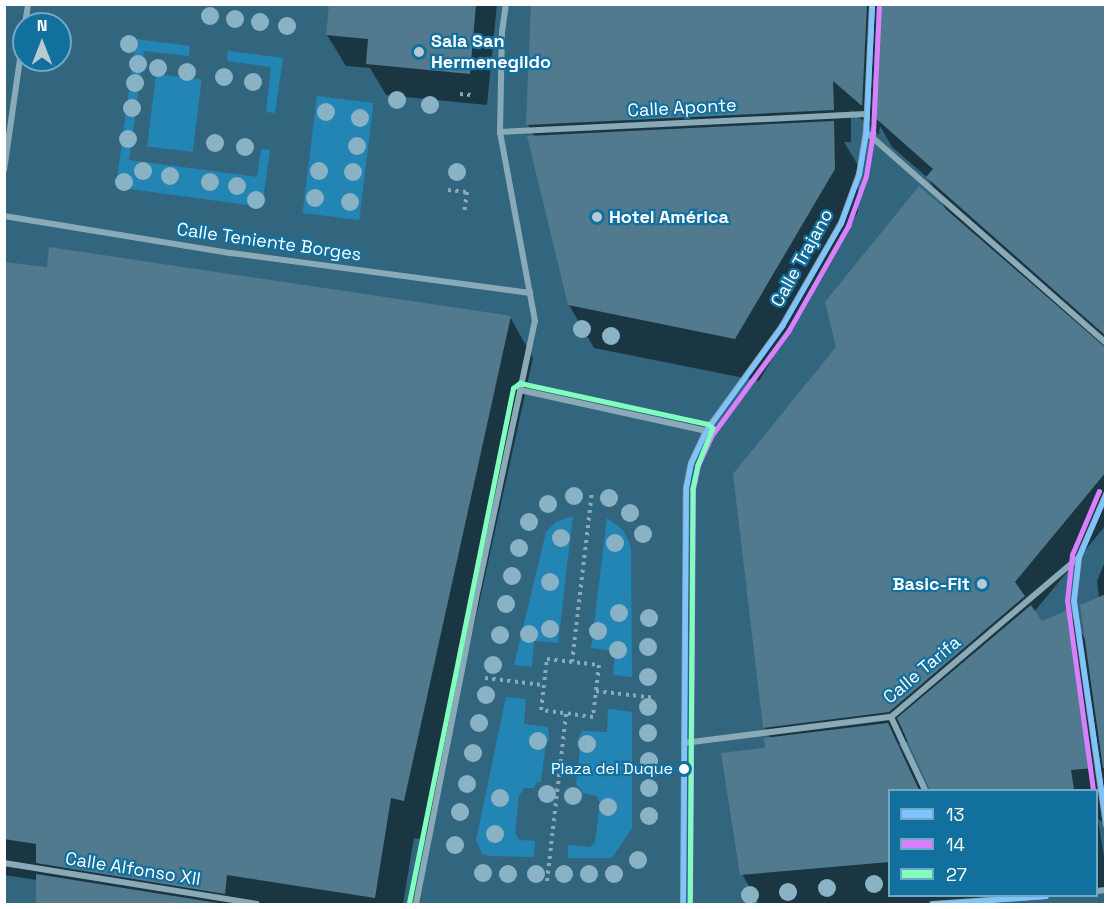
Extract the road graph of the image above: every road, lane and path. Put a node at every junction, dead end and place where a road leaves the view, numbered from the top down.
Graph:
1 (506, 4) edge
2 (872, 4) edge
3 (18, 72) edge
4 (460, 94) dead end
5 (471, 95) dead end
6 (866, 114) junction
7 (500, 132) junction
8 (866, 132) junction
9 (4, 170) edge
10 (448, 190) dead end
11 (464, 213) dead end
12 (4, 216) edge
13 (530, 293) junction
14 (1106, 343) edge
15 (520, 390) junction
16 (706, 431) junction
17 (592, 491) dead end
18 (1106, 494) edge
19 (1079, 557) junction
20 (572, 662) junction
21 (484, 678) dead end
22 (543, 685) junction
23 (596, 691) junction
24 (656, 698) dead end
25 (566, 713) junction
26 (891, 717) junction
27 (684, 743) junction
28 (925, 789) edge
29 (1106, 825) edge
30 (4, 863) edge
31 (547, 881) dead end
32 (1011, 897) edge
33 (976, 898) edge
34 (257, 904) edge
35 (416, 904) edge
36 (683, 904) edge
37 (932, 904) edge

1 - 7 street
2 - 6 street, Calle Trajano
3 - 9 street
4 - 5 path
6 - 7 street, Calle Aponte
6 - 8 street, Calle Trajano
7 - 13 street
8 - 14 street
8 - 16 street, Calle Trajano
10 - 11 path
12 - 13 street, Calle Teniente Borges
13 - 15 street
15 - 16 street
15 - 35 street
16 - 27 street, Calle Trajano
17 - 20 path
18 - 19 street, Calle Tarifa
19 - 26 street, Calle Tarifa
19 - 29 street
20 - 22 path
20 - 23 path
21 - 22 path
22 - 25 path
23 - 24 path
23 - 25 path
25 - 31 path
26 - 27 street, Calle Tarifa
26 - 28 street
27 - 36 street, Calle Trajano
30 - 34 street, Calle Alfonso XII
32 - 33 street
33 - 37 street

